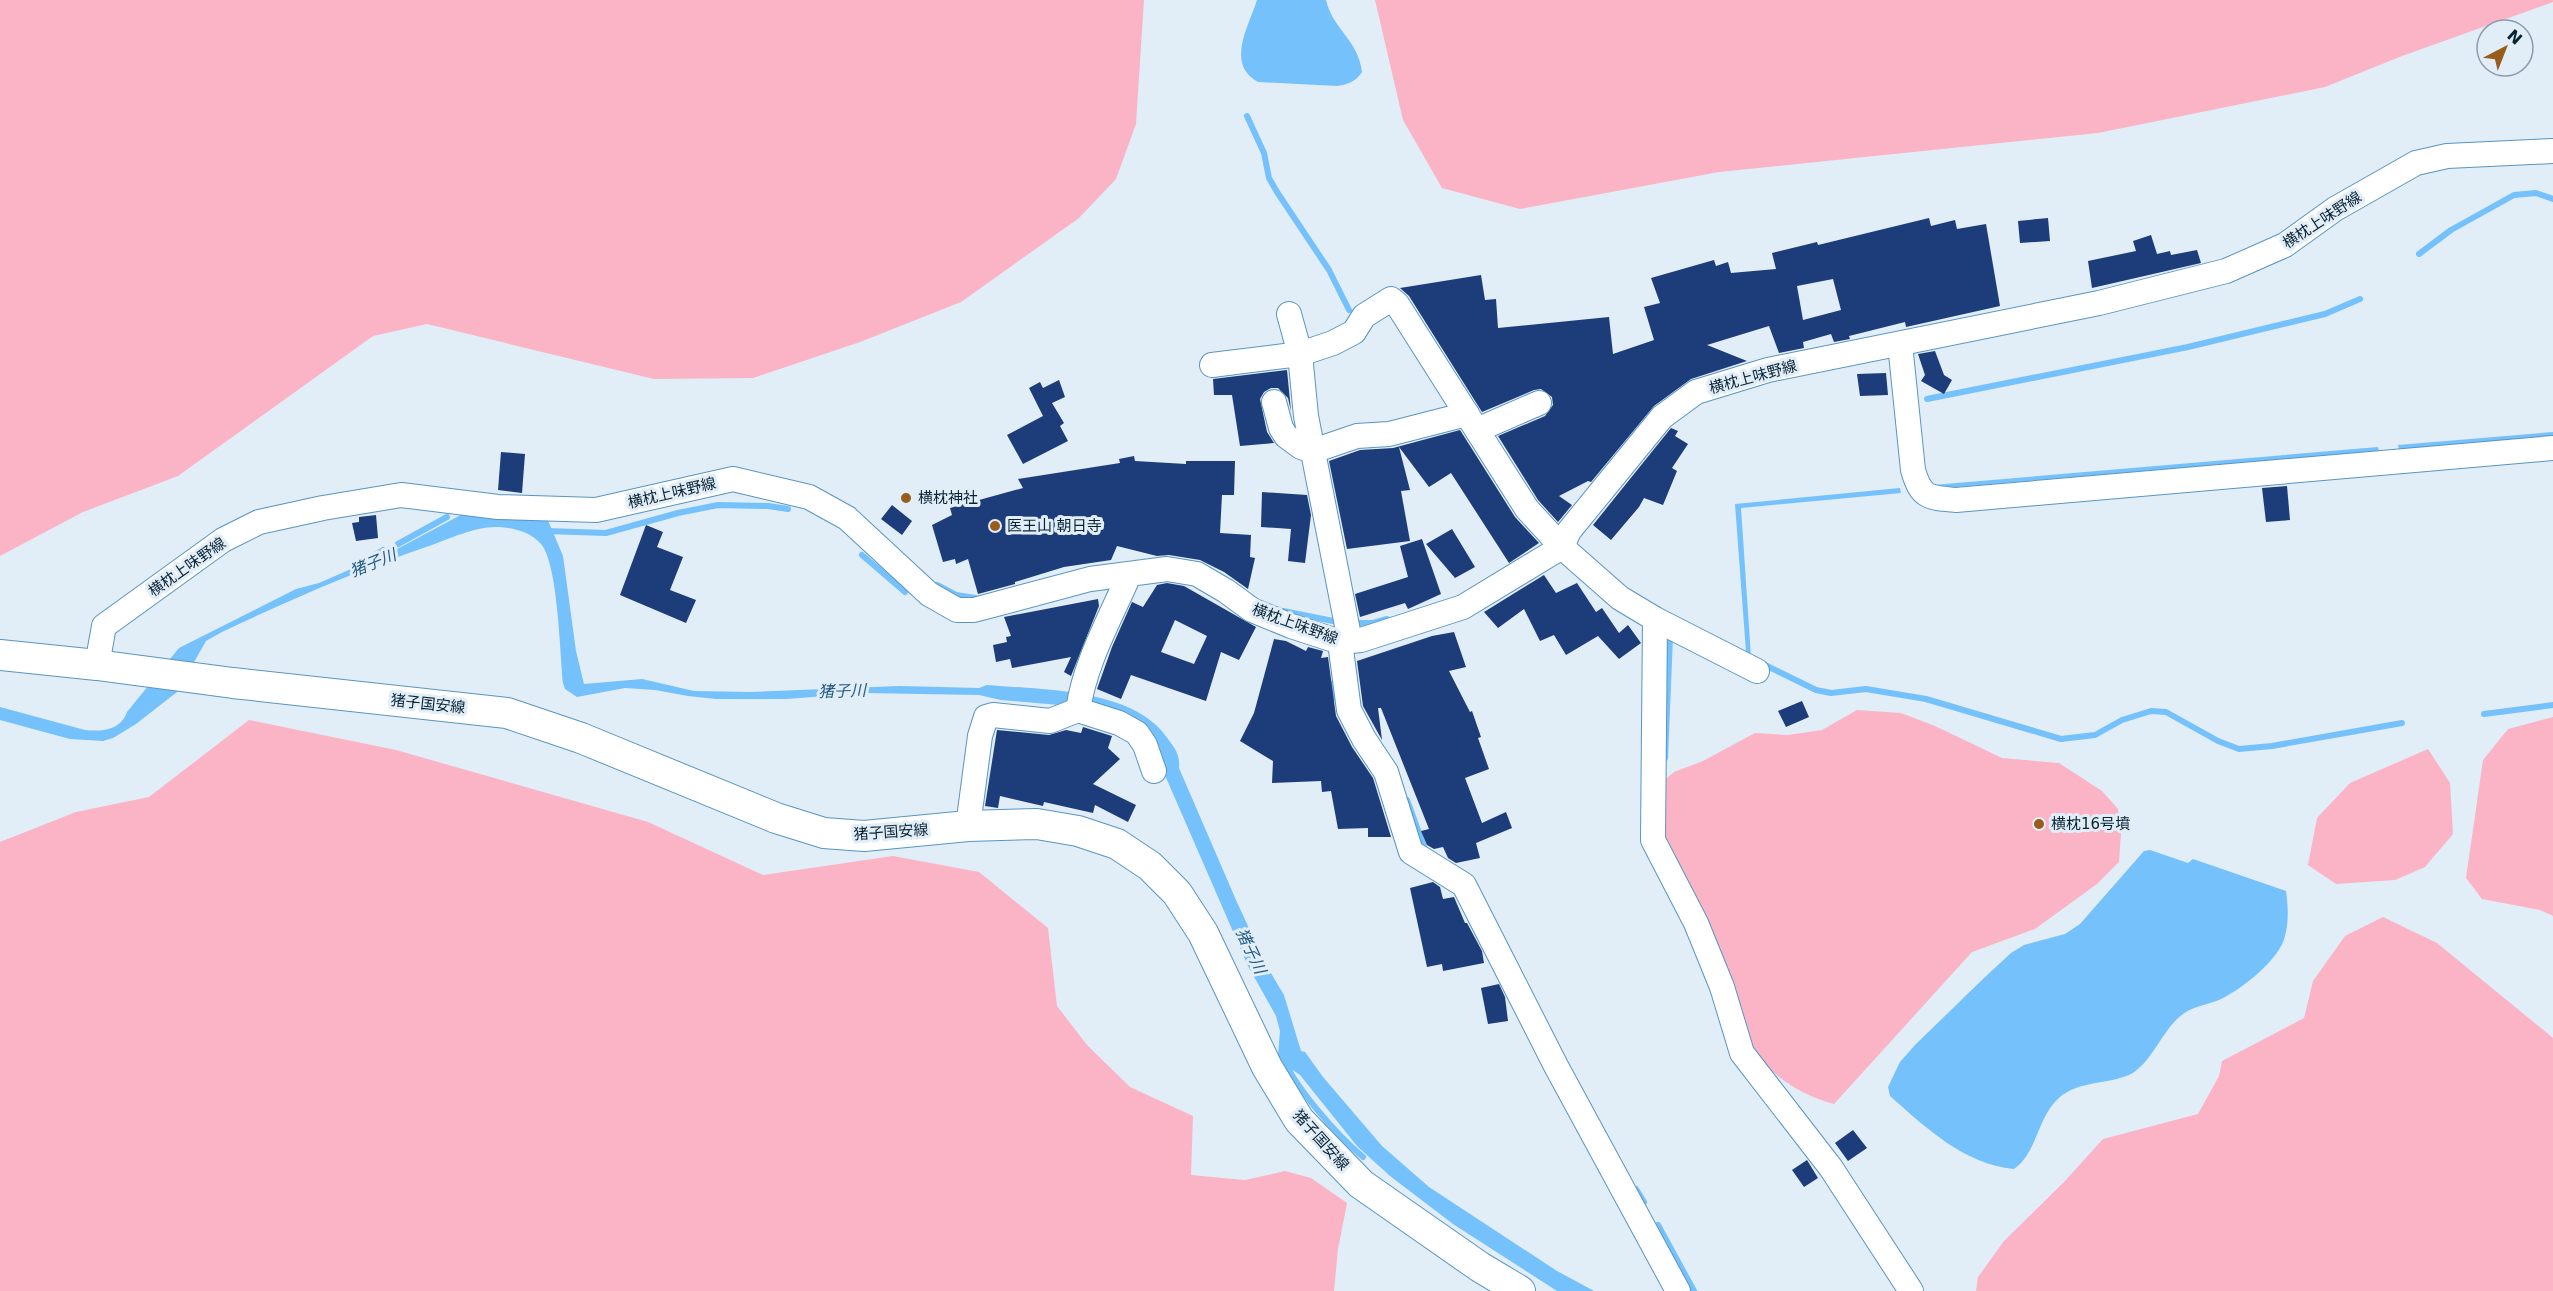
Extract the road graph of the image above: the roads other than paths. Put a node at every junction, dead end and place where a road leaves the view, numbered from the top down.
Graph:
1 (2553, 151) edge
2 (1289, 314) dead end
3 (1900, 344) junction
4 (1300, 354) junction
5 (1212, 365) dead end
6 (1274, 402) dead end
7 (1539, 403) dead end
8 (1472, 422) junction
9 (2553, 448) edge
10 (1313, 451) junction
11 (1562, 547) junction
12 (1130, 575) junction
13 (1654, 619) junction
14 (1345, 641) junction
15 (0, 656) edge
16 (97, 664) junction
17 (1756, 671) dead end
18 (1078, 711) junction
19 (1154, 771) dead end
20 (968, 826) junction
21 (1520, 1291) edge
22 (1678, 1291) edge
23 (1911, 1291) edge

1 - 3 street, 横枕上味野線
2 - 4 street
3 - 9 street
3 - 11 street, 横枕上味野線
4 - 5 street
4 - 8 street
4 - 10 street
6 - 10 street
7 - 8 street
8 - 10 street
8 - 11 street
10 - 14 street
11 - 13 street
11 - 14 street, 横枕上味野線
12 - 14 street, 横枕上味野線
12 - 16 street, 横枕上味野線
12 - 18 street
13 - 17 street
13 - 23 street
14 - 22 street
15 - 16 main road, 猪子国安線
16 - 20 main road, 猪子国安線
18 - 19 street
18 - 20 street
20 - 21 main road, 猪子国安線

